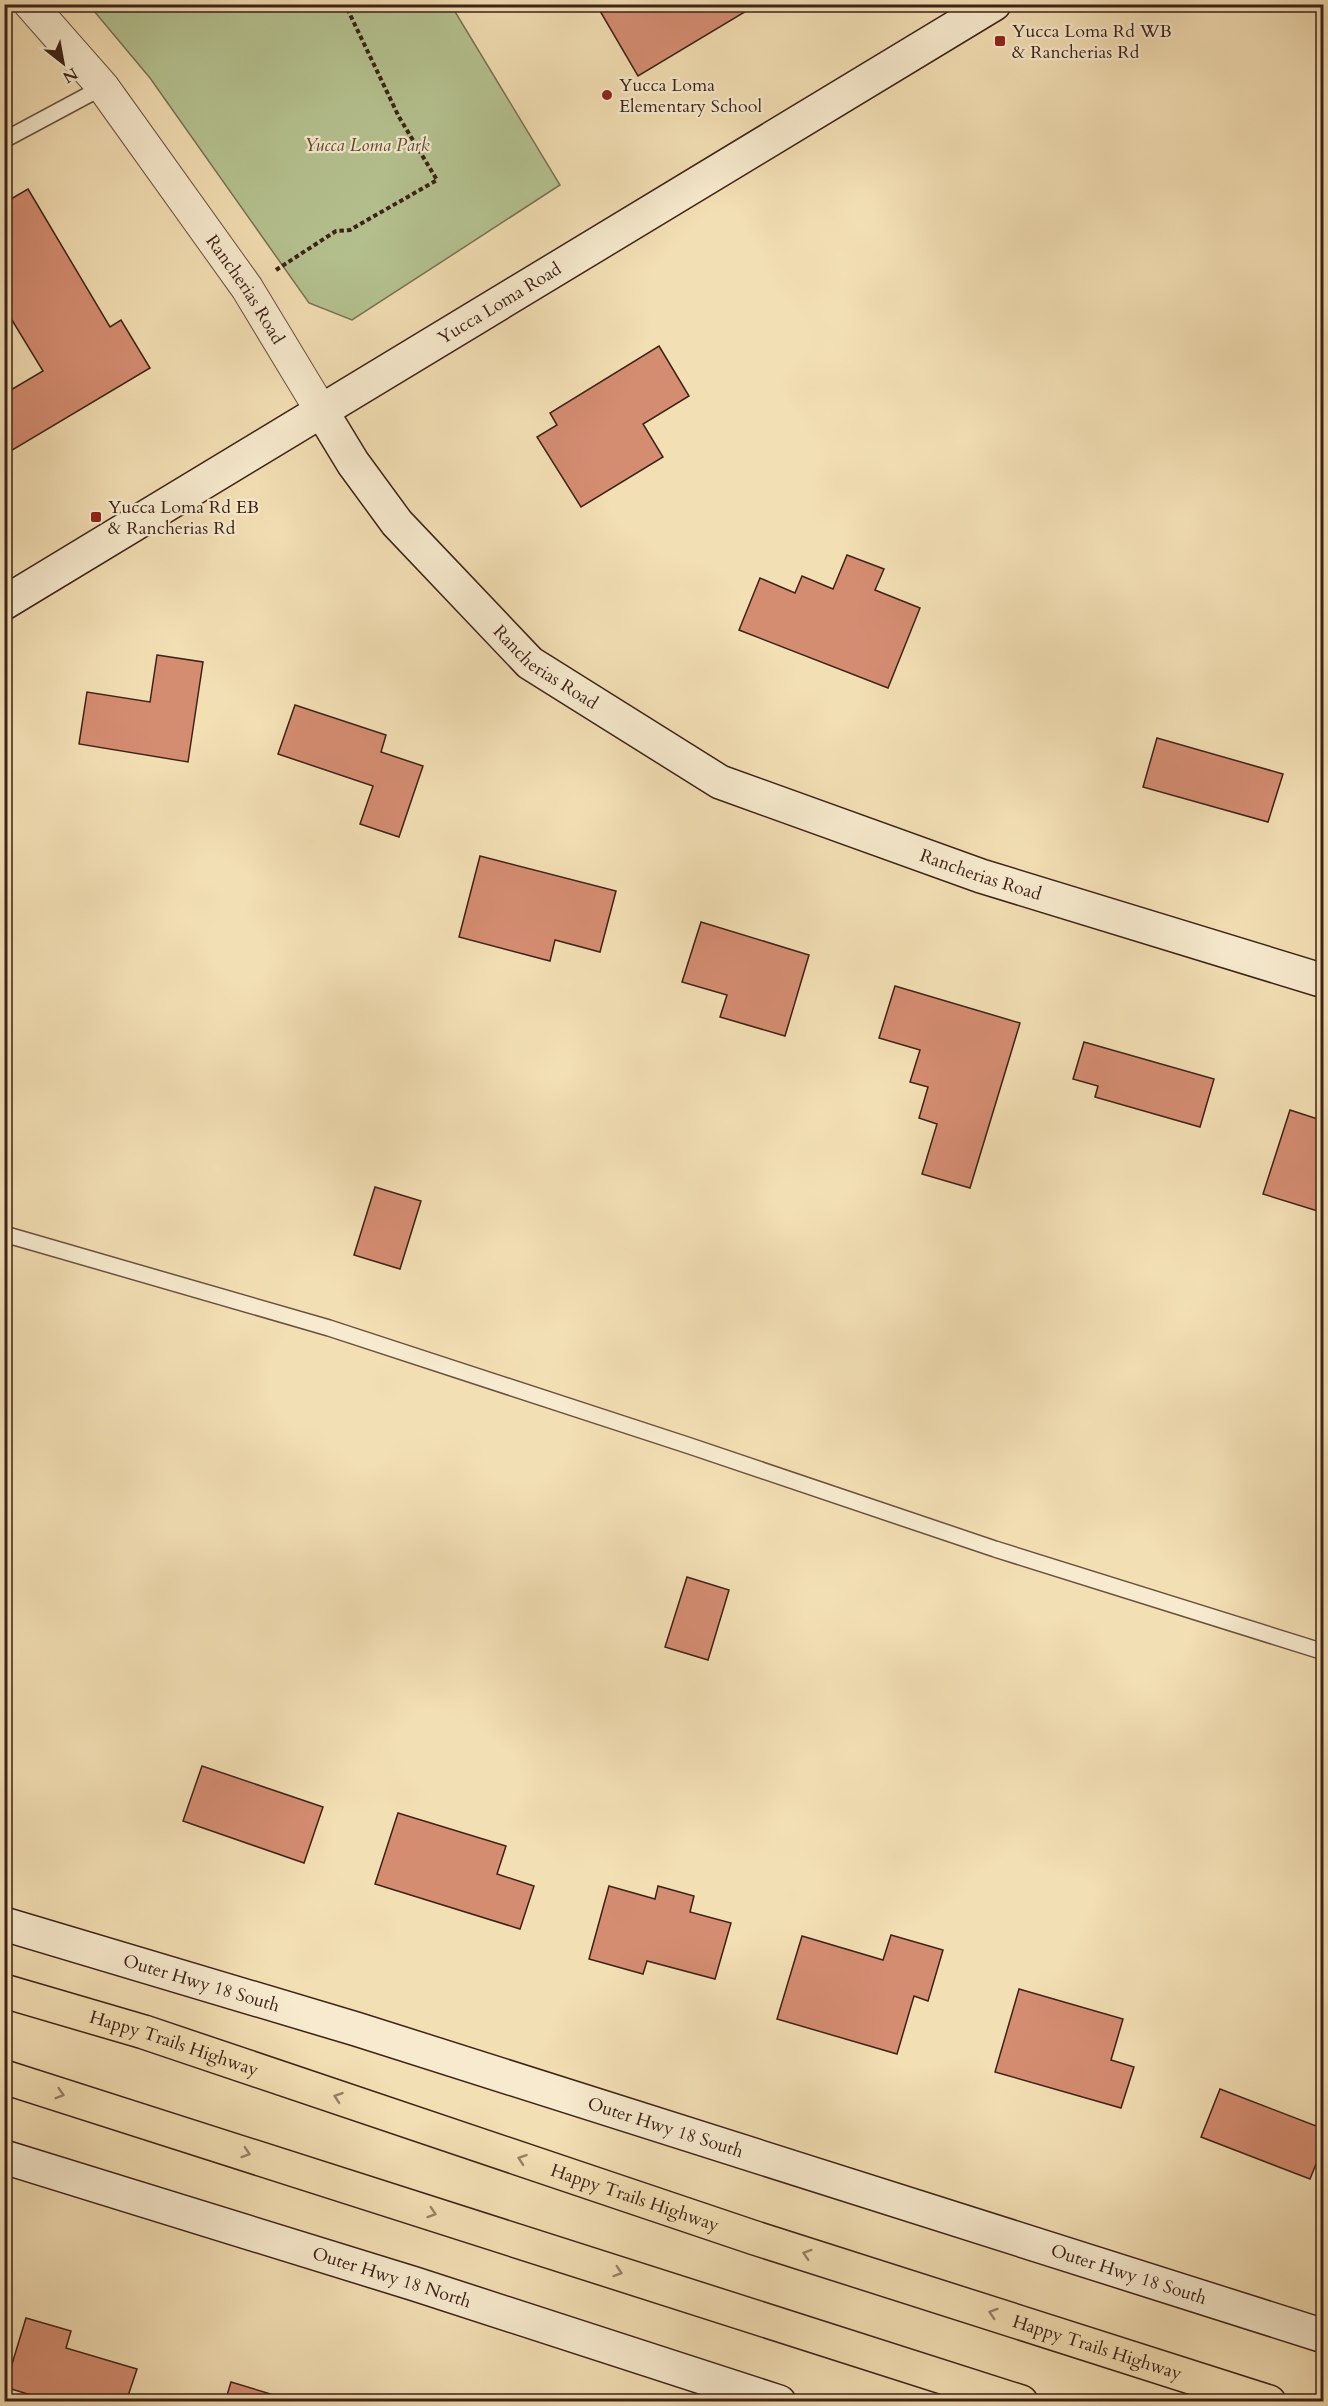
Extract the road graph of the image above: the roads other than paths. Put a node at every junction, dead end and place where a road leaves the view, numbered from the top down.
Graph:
1 (30, 4) edge
2 (994, 4) edge
3 (103, 87) junction
4 (4, 140) edge
5 (322, 412) junction
6 (4, 603) edge
7 (1323, 981) edge
8 (4, 1234) edge
9 (1323, 1652) edge
10 (4, 1924) edge
11 (4, 1991) edge
12 (4, 2077) edge
13 (4, 2157) edge
14 (1323, 2336) edge
15 (779, 2402) edge
16 (1021, 2402) edge
17 (1269, 2402) edge

1 - 3 street, Rancherias Road
2 - 5 street, Yucca Loma Road
3 - 4 lane
3 - 5 street, Rancherias Road
5 - 6 street, Yucca Loma Road
5 - 7 street, Rancherias Road
8 - 9 lane
10 - 14 street, Outer Hwy 18 South
17 -> 11 main road, Happy Trails Highway
12 -> 16 main road
13 - 15 street, Outer Hwy 18 North

